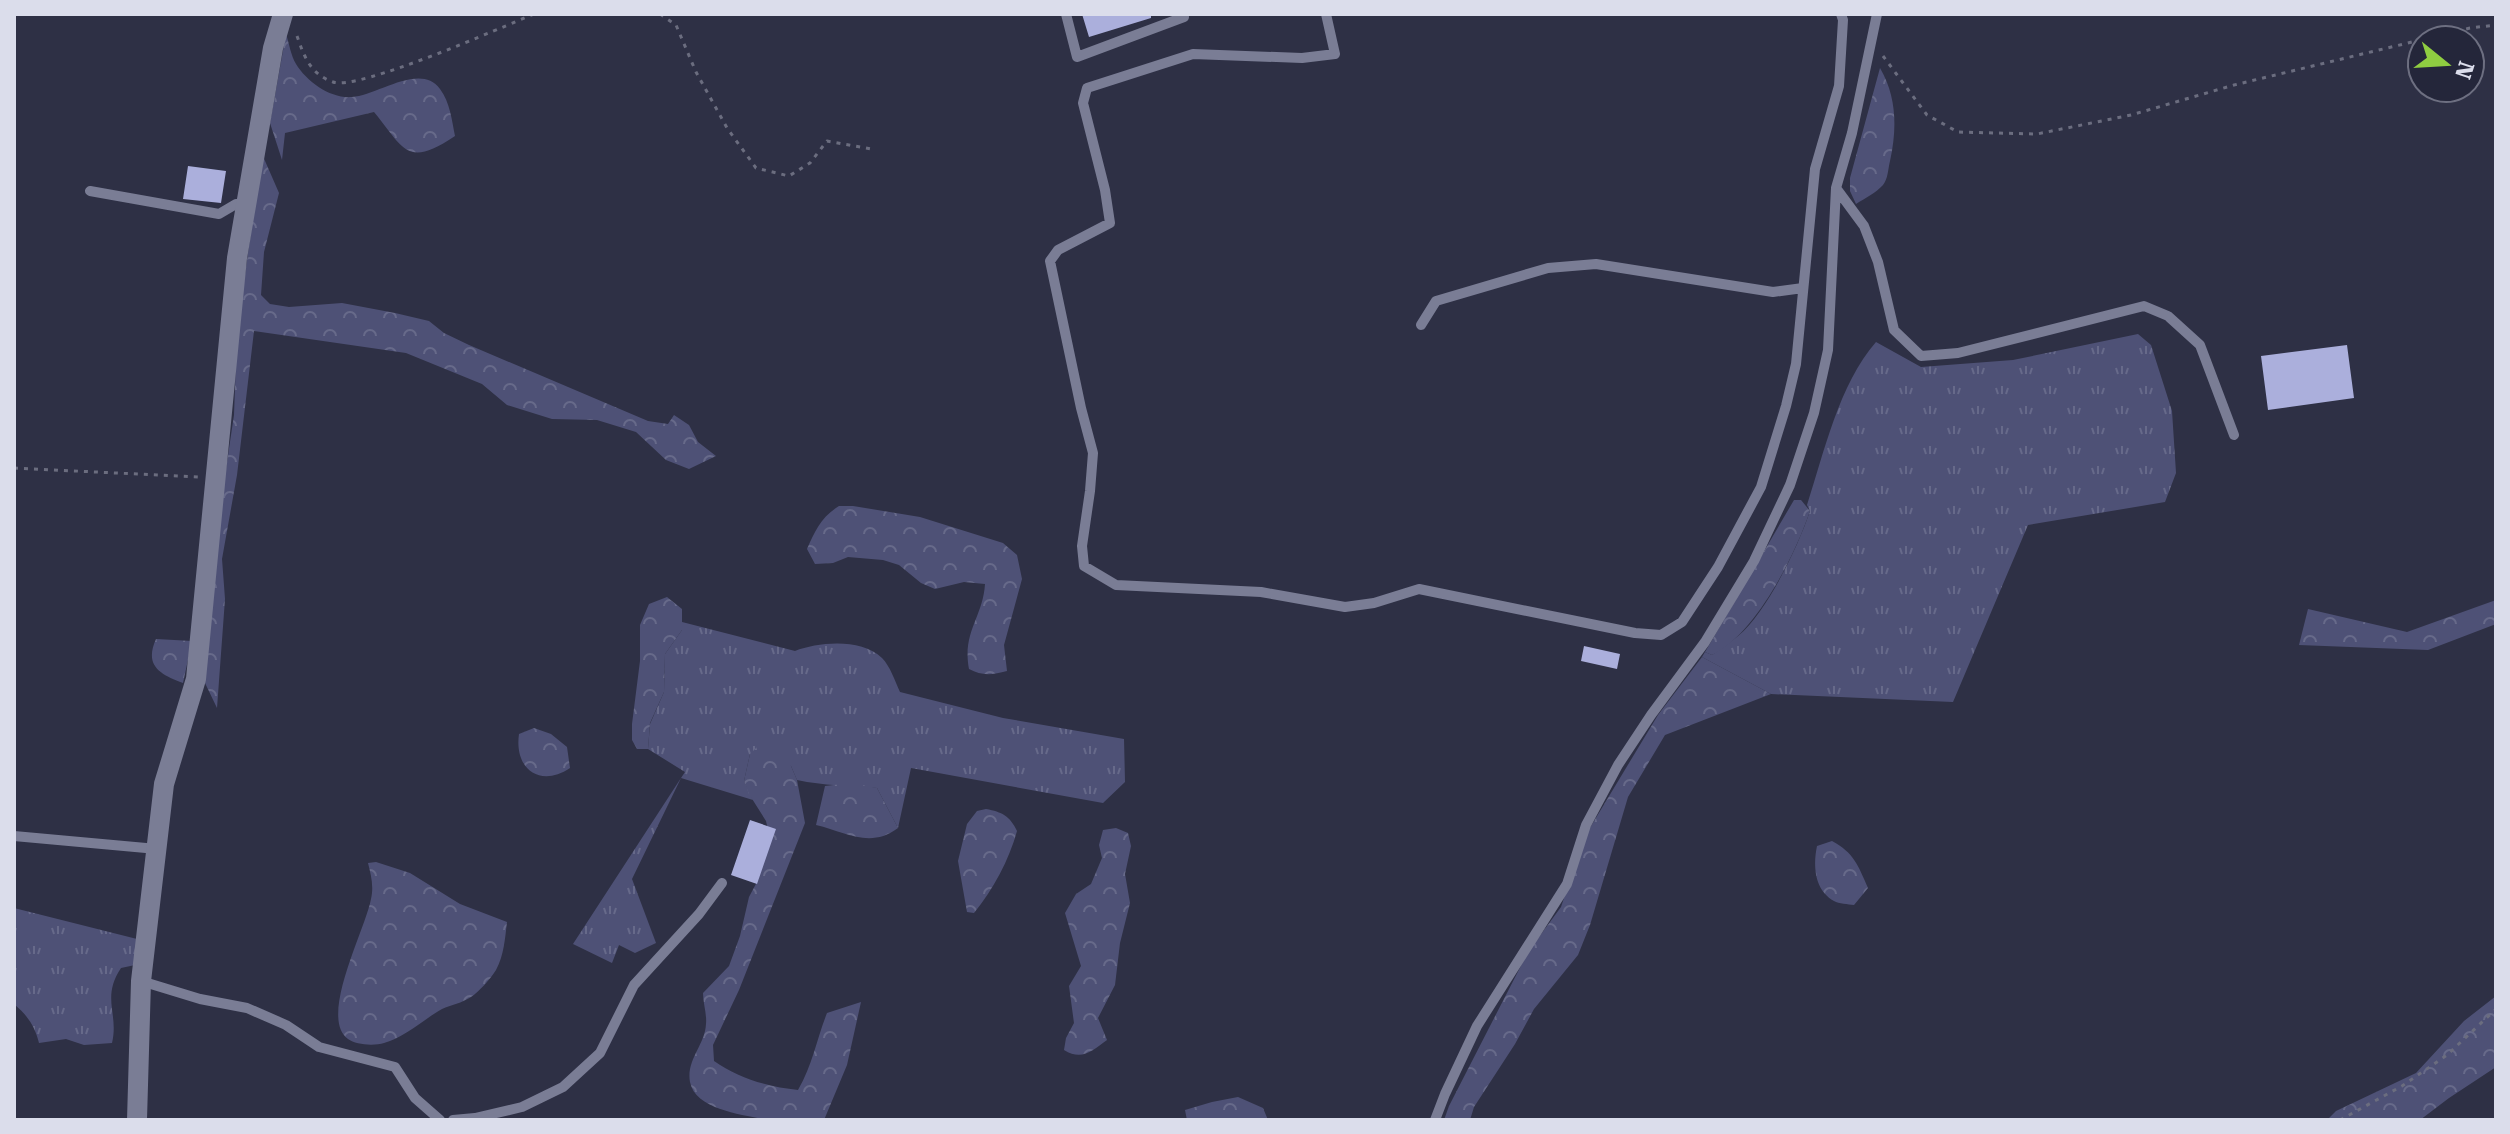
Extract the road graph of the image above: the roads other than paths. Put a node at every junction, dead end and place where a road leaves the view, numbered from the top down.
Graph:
1 (1066, 14) edge
2 (1183, 14) edge
3 (1326, 14) edge
4 (1841, 14) edge
5 (1877, 14) edge
6 (288, 21) edge
7 (1836, 188) junction
8 (90, 191) dead end
9 (245, 206) junction
10 (1803, 288) junction
11 (1421, 325) dead end
12 (2234, 435) dead end
13 (14, 836) edge
14 (157, 849) junction
15 (722, 883) dead end
16 (141, 981) junction
17 (137, 1120) edge
18 (440, 1120) edge
19 (453, 1120) edge
20 (1435, 1120) edge

1 - 2 lane
3 - 10 lane
4 - 10 lane
5 - 7 lane
6 - 9 street
7 - 12 lane
7 - 20 lane
8 - 9 lane
9 - 14 street
10 - 11 lane
13 - 14 lane
14 - 16 street
15 - 19 lane
16 - 17 street
16 - 18 lane

